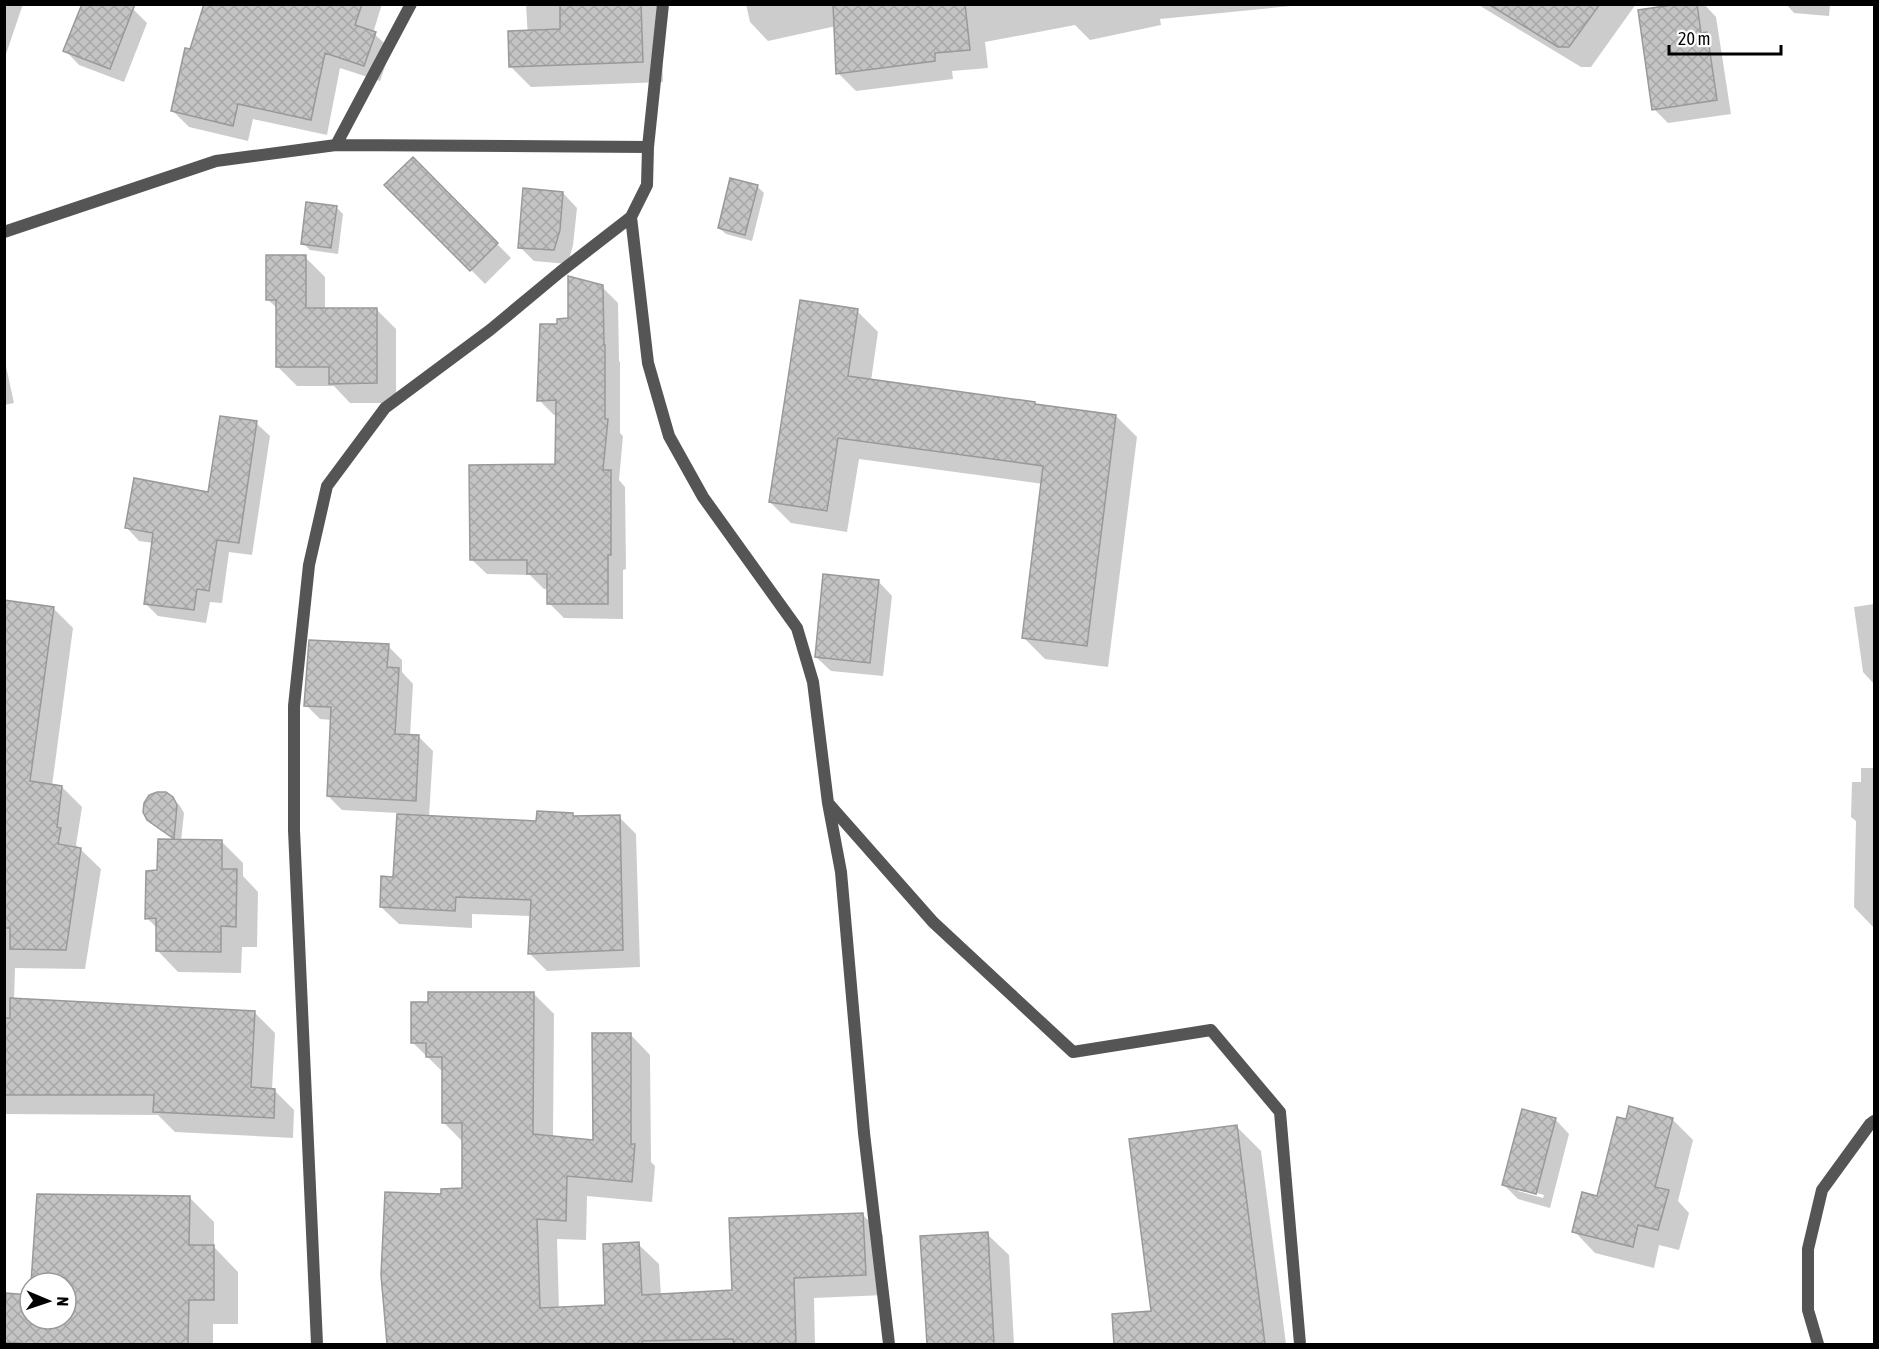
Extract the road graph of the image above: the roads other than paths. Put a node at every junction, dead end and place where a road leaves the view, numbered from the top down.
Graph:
1 (411, 4) edge
2 (663, 4) edge
3 (336, 145) junction
4 (648, 147) junction
5 (631, 217) junction
6 (4, 232) edge
7 (828, 803) junction
8 (1875, 1121) edge
9 (317, 1344) edge
10 (889, 1344) edge
11 (1300, 1344) edge
12 (1818, 1344) edge

1 - 3 street
2 - 4 street
3 - 4 street
3 - 6 street
4 - 5 street
5 - 7 street
5 - 9 street
7 - 10 street
7 - 11 street
8 - 12 street

